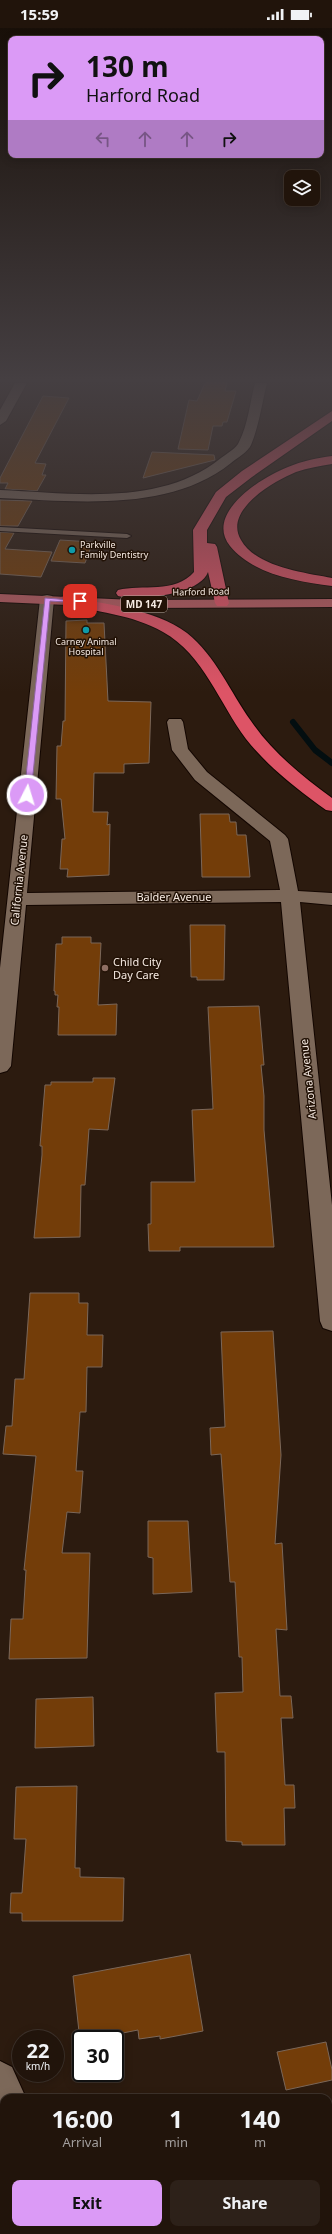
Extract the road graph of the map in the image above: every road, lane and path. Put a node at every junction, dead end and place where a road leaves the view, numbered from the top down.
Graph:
1 (174, 486) edge
2 (232, 486) edge
3 (261, 486) edge
4 (0, 494) edge
5 (204, 522) junction
6 (0, 529) edge
7 (127, 536) dead end
8 (332, 582) edge
9 (332, 591) edge
10 (123, 594) junction
11 (221, 597) junction
12 (0, 598) edge
13 (47, 599) junction
14 (66, 600) junction
15 (332, 603) edge
16 (175, 722) dead end
17 (332, 806) edge
18 (290, 896) junction
19 (17, 899) junction
20 (332, 899) edge
21 (0, 1066) edge
22 (332, 1321) edge
23 (0, 2079) edge
24 (6, 2094) edge

1 - 4 street
2 - 5 highway
3 - 8 highway
5 - 10 highway
5 - 11 highway
6 - 7 lane
9 - 11 main road, Harford Road / MD 147
10 - 11 main road, Harford Road / MD 147
10 - 13 main road, Harford Road / MD 147
11 - 14 main road, Harford Road / MD 147
11 - 15 main road, Harford Road / MD 147
12 - 13 main road, Harford Road / MD 147
13 - 14 main road, Harford Road / MD 147
13 - 19 street, California Avenue
14 - 17 highway
16 - 18 street, Arizona Avenue
18 - 19 street, Balder Avenue
18 - 20 street, Balder Avenue
18 - 22 street, Arizona Avenue
19 - 21 street, California Avenue
23 - 24 street

